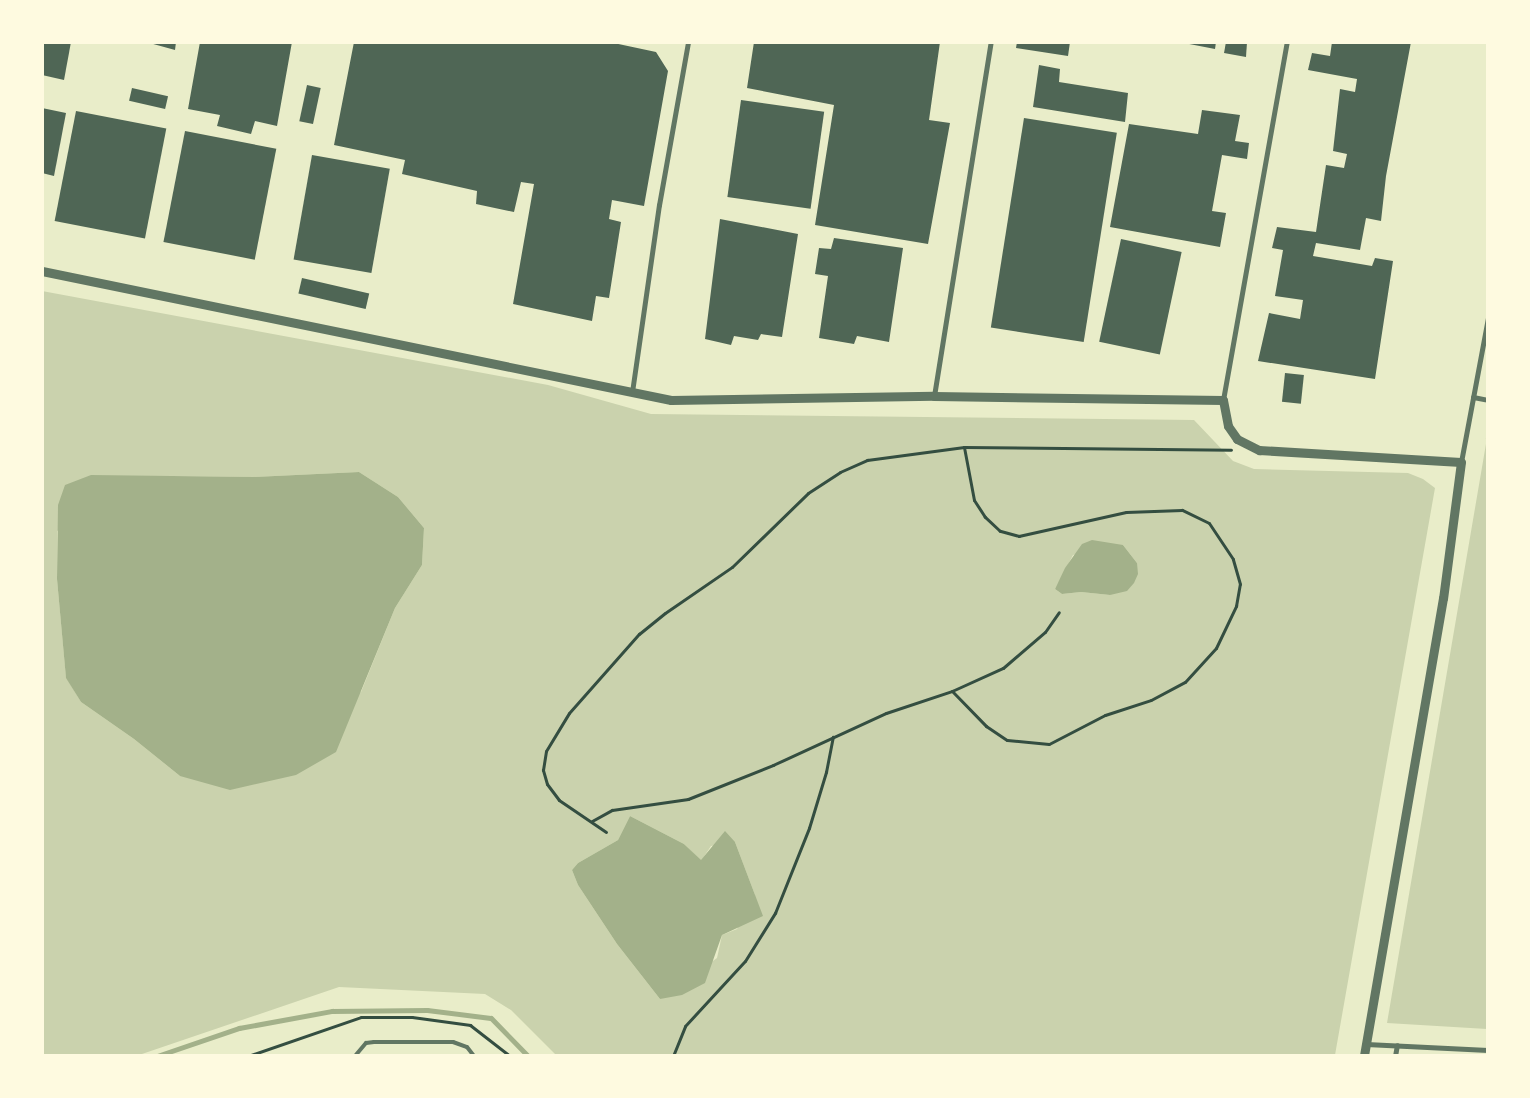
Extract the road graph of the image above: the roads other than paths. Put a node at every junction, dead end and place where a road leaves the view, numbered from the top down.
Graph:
1 (688, 42) edge
2 (991, 42) edge
3 (1287, 42) edge
4 (42, 270) edge
5 (1488, 318) edge
6 (632, 393) junction
7 (934, 396) junction
8 (1473, 397) junction
9 (1224, 400) junction
10 (1488, 400) edge
11 (1461, 462) junction
12 (1366, 1044) junction
13 (1396, 1045) junction
14 (1488, 1050) edge
15 (1478, 1053) edge
16 (355, 1056) edge
17 (474, 1056) edge
18 (1364, 1056) edge
19 (1395, 1056) edge

1 - 6 street
2 - 7 street
3 - 9 street
4 - 6 street
5 - 8 street
6 - 7 street
7 - 9 street
8 - 10 street
8 - 11 street
9 - 11 street
11 - 12 street
12 - 13 street
12 - 18 street
13 - 15 street
13 - 19 street
14 - 15 street
16 - 17 lane

